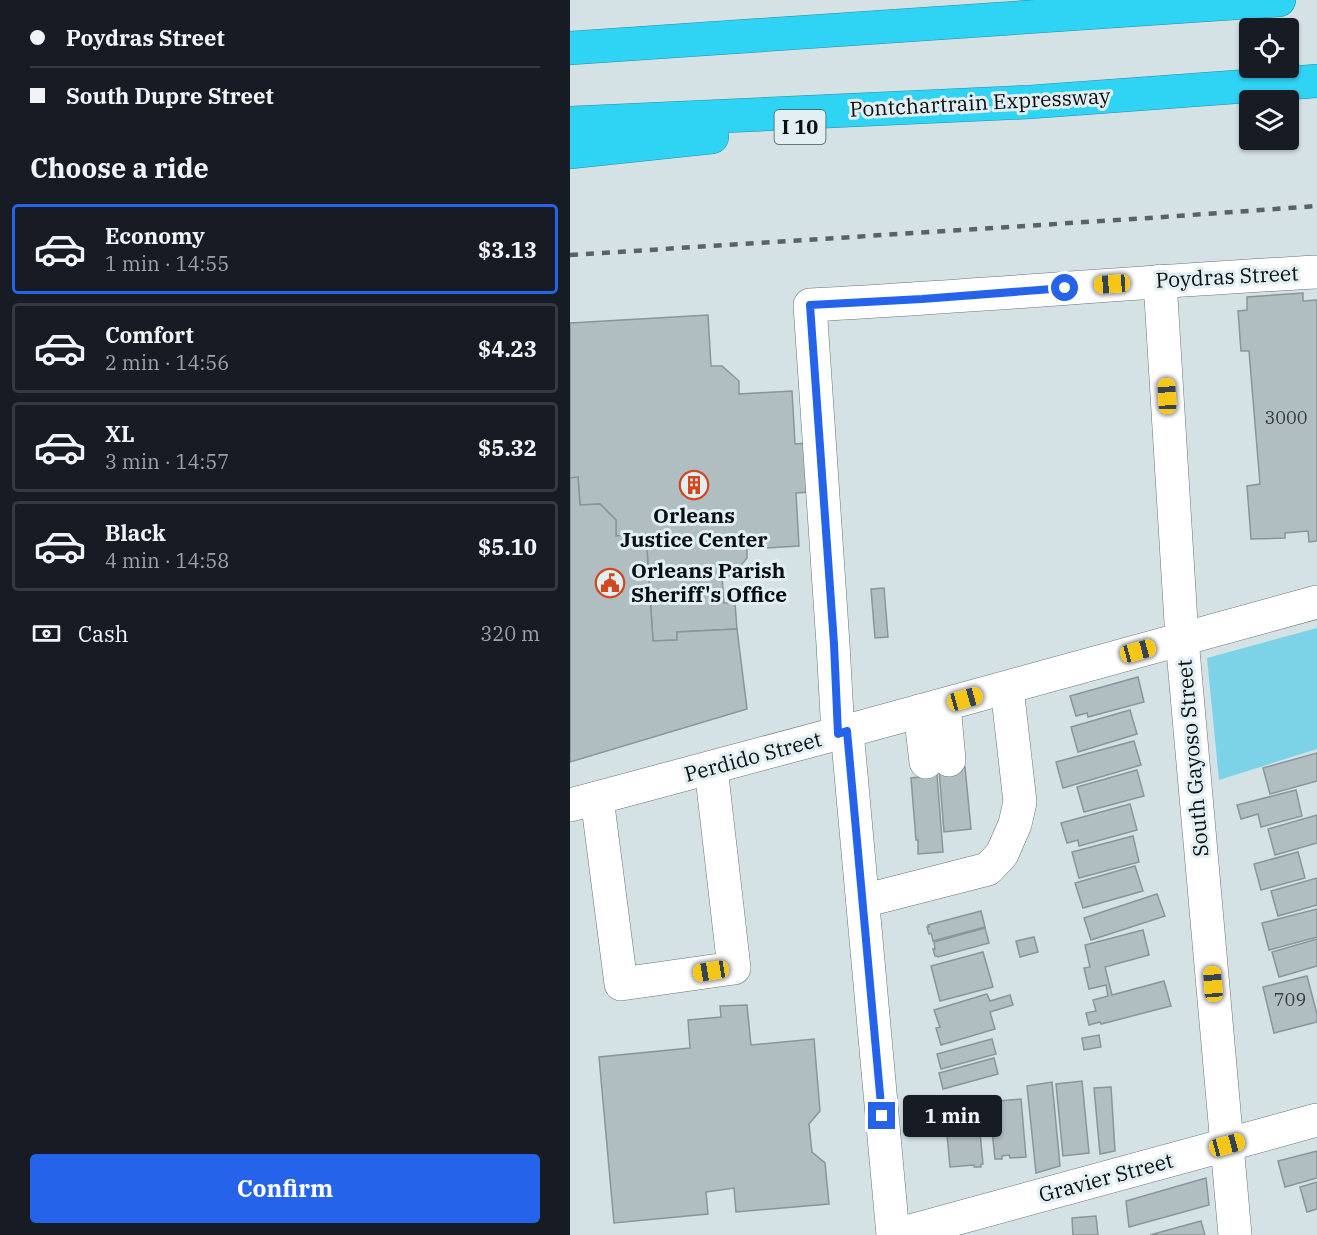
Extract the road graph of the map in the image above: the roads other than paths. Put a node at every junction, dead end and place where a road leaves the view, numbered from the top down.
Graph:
1 (1279, 0) edge
2 (570, 48) edge
3 (1317, 81) edge
4 (1030, 102) junction
5 (570, 123) edge
6 (570, 152) edge
7 (1317, 272) edge
8 (1160, 281) junction
9 (1317, 602) edge
10 (1182, 639) junction
11 (1007, 688) junction
12 (932, 708) junction
13 (843, 733) junction
14 (938, 761) dead end
15 (711, 768) junction
16 (584, 802) edge
17 (863, 901) junction
18 (1317, 1120) edge
19 (1227, 1145) junction
20 (895, 1235) edge
21 (1235, 1235) edge

1 - 2 highway
3 - 4 highway, Pontchartrain Expressway / I 10
4 - 5 highway, Pontchartrain Expressway
4 - 6 highway, I 10
7 - 8 street, Poydras Street
8 - 10 street, South Gayoso Street
8 - 13 street, Poydras Street
9 - 10 street, Perdido Street
10 - 11 street, Perdido Street
10 - 19 street, South Gayoso Street
11 - 12 street, Perdido Street
11 - 17 street
12 - 13 street, Perdido Street
12 - 14 street
13 - 15 street, Perdido Street
13 - 17 street
15 - 16 street, Perdido Street
15 - 16 street
17 - 20 street
18 - 19 street, Gravier Street
19 - 20 street, Gravier Street
19 - 21 street, South Gayoso Street

